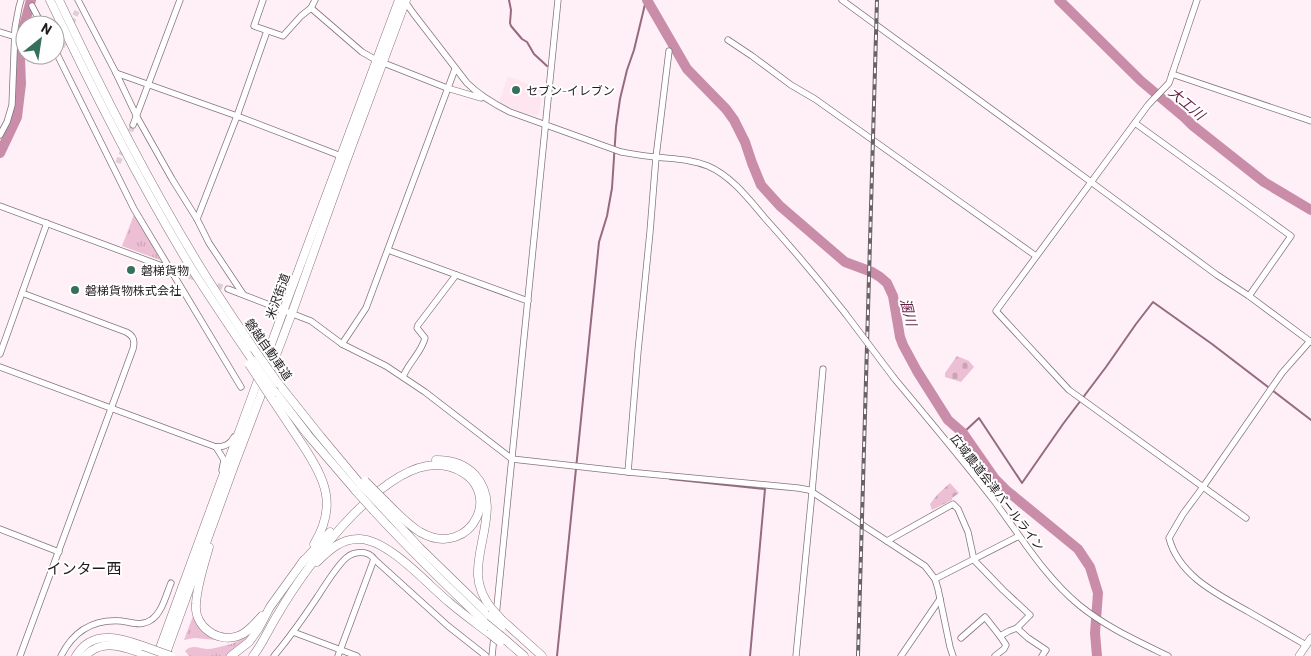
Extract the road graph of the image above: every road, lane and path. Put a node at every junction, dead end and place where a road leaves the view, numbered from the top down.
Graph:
1 (21, 0) edge
2 (50, 0) edge
3 (59, 0) edge
4 (180, 0) edge
5 (263, 0) edge
6 (316, 0) edge
7 (403, 0) edge
8 (558, 0) edge
9 (842, 0) edge
10 (1197, 0) edge
11 (79, 1) edge
12 (32, 6) dead end
13 (311, 8) junction
14 (77, 11) tunnel mouth
15 (18, 15) edge
16 (37, 15) edge
17 (267, 31) junction
18 (0, 32) edge
19 (15, 37) edge
20 (728, 40) dead end
21 (669, 51) dead end
22 (15, 54) edge
23 (379, 62) junction
24 (62, 65) edge
25 (455, 68) junction
26 (116, 73) junction
27 (1172, 74) junction
28 (148, 85) junction
29 (447, 88) junction
30 (485, 99) junction
31 (236, 116) junction
32 (136, 117) junction
33 (1311, 121) edge
34 (1135, 124) junction
35 (133, 125) tunnel mouth
36 (546, 125) junction
37 (0, 135) edge
38 (341, 156) junction
39 (656, 157) junction
40 (118, 163) tunnel mouth
41 (115, 171) junction
42 (1091, 182) junction
43 (0, 206) edge
44 (197, 219) junction
45 (47, 223) junction
46 (388, 250) junction
47 (1036, 256) junction
48 (169, 269) junction
49 (180, 273) tunnel mouth
50 (456, 275) junction
51 (228, 289) tunnel mouth
52 (22, 294) junction
53 (243, 294) junction
54 (1249, 296) junction
55 (528, 301) junction
56 (284, 309) junction
57 (292, 313) junction
58 (1310, 342) edge
59 (342, 344) junction
60 (0, 354) edge
61 (0, 368) edge
62 (823, 369) dead end
63 (403, 377) junction
64 (241, 387) dead end
65 (273, 395) junction
66 (251, 399) junction
67 (111, 408) junction
68 (216, 447) junction
69 (512, 459) junction
70 (628, 472) junction
71 (220, 482) junction
72 (360, 486) junction
73 (1203, 487) junction
74 (226, 490) junction
75 (811, 492) junction
76 (380, 507) junction
77 (1246, 518) dead end
78 (0, 530) edge
79 (1019, 536) junction
80 (887, 541) junction
81 (59, 552) junction
82 (374, 559) junction
83 (974, 560) junction
84 (301, 564) junction
85 (306, 572) junction
86 (935, 579) junction
87 (171, 583) dead end
88 (940, 599) junction
89 (270, 608) junction
90 (491, 612) junction
91 (278, 613) junction
92 (1018, 628) junction
93 (490, 630) junction
94 (293, 632) junction
95 (1000, 636) junction
96 (961, 638) dead end
97 (1311, 638) edge
98 (501, 639) junction
99 (1306, 645) junction
100 (340, 649) junction
101 (145, 652) edge
102 (532, 653) edge
103 (20, 656) edge
104 (61, 656) edge
105 (76, 656) edge
106 (85, 656) edge
107 (157, 656) edge
108 (165, 656) edge
109 (171, 656) edge
110 (231, 656) edge
111 (239, 656) edge
112 (253, 656) edge
113 (274, 656) edge
114 (338, 656) edge
115 (357, 656) edge
116 (486, 656) edge
117 (492, 656) edge
118 (518, 656) edge
119 (542, 656) edge
120 (796, 656) edge
121 (901, 656) edge
122 (953, 656) edge
123 (995, 656) edge
124 (1042, 656) edge
125 (1168, 656) edge
126 (1299, 656) edge

1 - 15 street
2 - 65 highway, 磐越自動車道, bridge
3 - 72 highway, 磐越自動車道, bridge
4 - 28 street
5 - 17 street
6 - 13 street
7 - 23 highway, 米沢街道
7 - 25 street
8 - 36 street
9 - 42 street
10 - 27 street
11 - 14 street
11 - 26 street
12 - 16 street
13 - 17 street
13 - 23 street
17 - 31 street
18 - 19 street
20 - 47 street
21 - 39 street
22 - 37 street
23 - 29 street
23 - 38 highway, 米沢街道
23 - 57 highway, 米沢街道
24 - 41 street
25 - 29 street
25 - 30 street
26 - 28 street
26 - 32 street
27 - 33 street
27 - 34 street
28 - 31 street
28 - 32 street
29 - 30 street
29 - 46 street
30 - 36 street
31 - 38 street
31 - 44 street
32 - 35 street
32 - 44 street
34 - 42 street
34 - 54 street
36 - 39 street, 広域農道会津パールライン
36 - 55 street
38 - 56 highway, 米沢街道
39 - 70 street
39 - 79 street, 広域農道会津パールライン, bridge
40 - 41 street
41 - 48 street
42 - 47 street
42 - 54 street
43 - 45 street
44 - 53 street
45 - 48 street
45 - 52 street
46 - 50 street
46 - 59 street
47 - 73 street
48 - 49 street
48 - 64 street
50 - 55 street
50 - 63 street
51 - 53 street
52 - 60 street
52 - 67 street
53 - 56 street
54 - 58 street
55 - 69 street
56 - 57 street
56 - 66 highway, 米沢街道
57 - 59 street
57 - 74 highway, 米沢街道
58 - 73 street
59 - 63 street
61 - 67 street
62 - 75 street
63 - 69 street
65 - 72 highway, 磐越自動車道
65 - 84 highway
66 - 68 street
66 - 71 highway, 米沢街道
67 - 68 street
67 - 81 street
68 - 71 street
69 - 70 street
69 - 117 street
70 - 75 street
71 - 107 highway, 米沢街道
72 - 76 highway, 磐越自動車道, bridge
72 - 76 highway, bridge
73 - 77 street
73 - 99 street
74 - 89 highway
74 - 108 highway, 米沢街道
75 - 80 street
75 - 120 street
76 - 85 highway
76 - 90 highway, 磐越自動車道
76 - 93 highway, 磐越自動車道
78 - 81 street
79 - 83 street
79 - 125 street, 広域農道会津パールライン
80 - 83 street
80 - 86 street
81 - 103 street
82 - 94 street
82 - 100 street
82 - 116 street
83 - 86 street
83 - 92 street
84 - 89 highway
84 - 90 highway
85 - 91 highway
85 - 93 highway
86 - 88 street
87 - 104 street
88 - 121 street
88 - 122 street
89 - 110 highway
90 - 102 highway, bridge
91 - 111 highway
91 - 112 highway
92 - 95 street
92 - 124 street
93 - 98 highway, bridge
94 - 100 street
94 - 113 street
95 - 96 street
95 - 123 street
97 - 99 main road
98 - 102 highway
98 - 118 highway
99 - 126 main road
100 - 114 street
100 - 115 street
101 - 105 highway
101 - 106 highway
101 - 109 highway, bridge
102 - 119 highway

